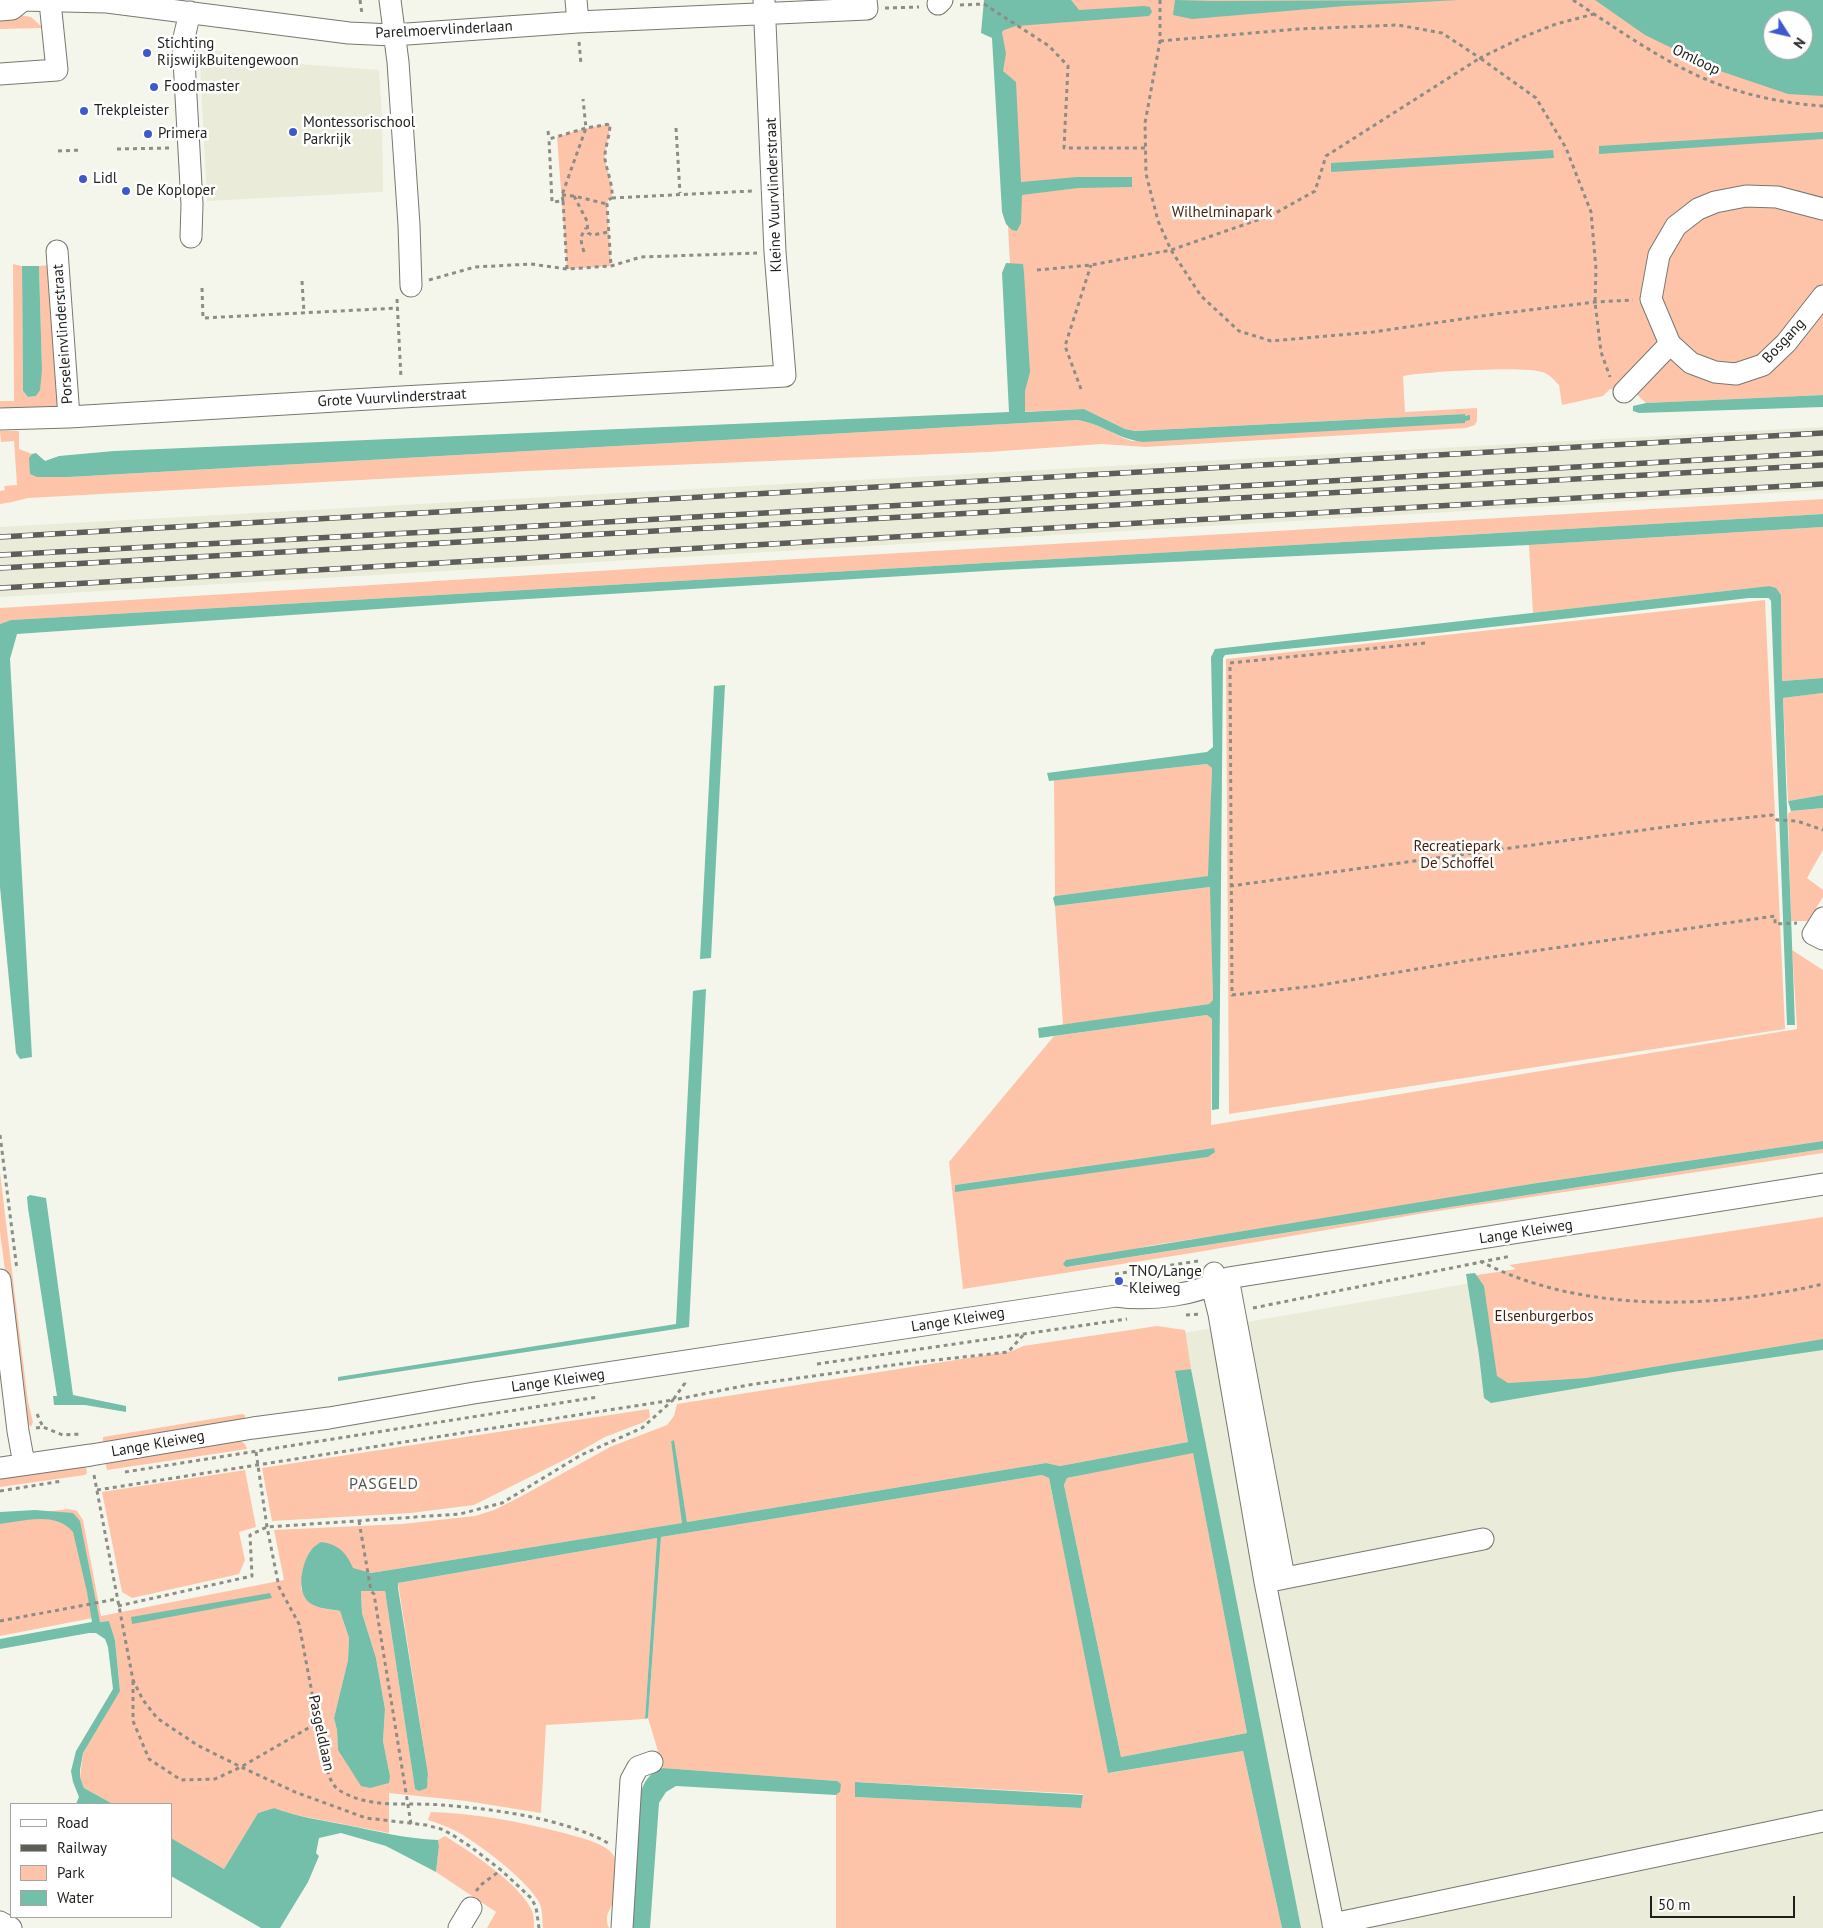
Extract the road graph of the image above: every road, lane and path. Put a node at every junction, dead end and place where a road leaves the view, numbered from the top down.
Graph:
1 (21, 0) edge
2 (390, 0) edge
3 (576, 0) edge
4 (1160, 0) edge
5 (1573, 0) edge
6 (50, 2) junction
7 (167, 4) edge
8 (866, 4) edge
9 (984, 4) dead end
10 (765, 7) edge
11 (0, 10) edge
12 (190, 12) junction
13 (1594, 14) junction
14 (578, 22) junction
15 (393, 35) junction
16 (1160, 41) junction
17 (1480, 58) junction
18 (0, 74) edge
19 (584, 99) dead end
20 (1823, 106) edge
21 (586, 128) junction
22 (676, 128) dead end
23 (548, 131) dead end
24 (549, 139) junction
25 (189, 148) junction
26 (1145, 148) junction
27 (117, 149) dead end
28 (82, 150) dead end
29 (58, 151) dead end
30 (773, 190) junction
31 (680, 193) junction
32 (562, 195) junction
33 (574, 196) junction
34 (612, 198) junction
35 (563, 201) junction
36 (607, 204) junction
37 (1823, 209) edge
38 (587, 228) junction
39 (609, 232) junction
40 (191, 237) dead end
41 (1171, 250) junction
42 (57, 251) dead end
43 (584, 252) dead end
44 (775, 252) junction
45 (1091, 265) junction
46 (611, 266) junction
47 (567, 268) junction
48 (1037, 270) dead end
49 (302, 281) dead end
50 (406, 285) junction
51 (202, 288) dead end
52 (1823, 296) edge
53 (1651, 299) junction
54 (1595, 302) junction
55 (398, 308) junction
56 (304, 313) junction
57 (1670, 344) junction
58 (785, 376) joint
59 (1617, 385) joint
60 (1081, 389) dead end
61 (402, 397) junction
62 (69, 417) junction
63 (0, 419) edge
64 (1425, 643) dead end
65 (1823, 830) edge
66 (1230, 886) junction
67 (1823, 918) edge
68 (1794, 923) dead end
69 (1823, 939) edge
70 (1823, 1184) edge
71 (1479, 1261) dead end
72 (1218, 1279) junction
73 (0, 1280) edge
74 (1823, 1284) edge
75 (812, 1364) dead end
76 (695, 1381) dead end
77 (676, 1384) dead end
78 (602, 1396) dead end
79 (673, 1400) junction
80 (44, 1427) dead end
81 (253, 1428) junction
82 (88, 1434) dead end
83 (256, 1452) junction
84 (24, 1464) junction
85 (258, 1465) junction
86 (0, 1468) edge
87 (123, 1472) dead end
88 (104, 1475) dead end
89 (94, 1476) junction
90 (85, 1478) dead end
91 (66, 1481) dead end
92 (97, 1490) junction
93 (0, 1491) edge
94 (359, 1522) junction
95 (267, 1527) junction
96 (1483, 1539) dead end
97 (1274, 1580) junction
98 (117, 1599) junction
99 (118, 1606) junction
100 (0, 1621) edge
101 (133, 1680) junction
102 (318, 1723) junction
103 (652, 1762) dead end
104 (241, 1767) junction
105 (407, 1805) junction
106 (1823, 1821) edge
107 (411, 1824) junction
108 (625, 1860) junction
109 (501, 1870) junction
110 (471, 1908) joint
111 (0, 1922) edge
112 (1333, 1926) edge
113 (11, 1928) edge
114 (460, 1928) edge
115 (539, 1928) edge
116 (622, 1928) edge

1 - 6 street, Parelmoervlinderlaan
1 - 11 street, Parelmoervlinderlaan
2 - 15 street
3 - 14 street
4 - 16 path
5 - 13 path, Omloop
6 - 7 street, Parelmoervlinderlaan
6 - 18 street
7 - 12 street, Parelmoervlinderlaan
8 - 10 street, Parelmoervlinderlaan
9 - 26 path
10 - 14 street, Parelmoervlinderlaan
10 - 30 street, Kleine Vuurvlinderstraat
12 - 15 street, Parelmoervlinderlaan
12 - 25 street
13 - 17 path
13 - 20 path, Omloop
14 - 15 street, Parelmoervlinderlaan
15 - 50 street
16 - 17 path
16 - 26 path
17 - 41 path
17 - 54 path
19 - 21 path
21 - 24 path
21 - 32 path
21 - 34 path
22 - 31 path
23 - 24 path
24 - 35 path
25 - 27 path
25 - 40 street
26 - 41 path
28 - 29 path
30 - 31 path
30 - 44 street, Kleine Vuurvlinderstraat
31 - 34 path
32 - 33 path
32 - 35 path
33 - 36 path
33 - 38 path
34 - 36 path
35 - 47 path
36 - 39 path
37 - 53 street
38 - 39 path
38 - 43 path
39 - 46 path
41 - 45 path
41 - 54 path
42 - 62 street, Porseleinvlinderstraat
44 - 46 path
44 - 58 street, Kleine Vuurvlinderstraat
45 - 48 path
45 - 60 path
46 - 47 path
47 - 50 path
49 - 56 path
50 - 55 path
51 - 56 path
52 - 57 street, Bosgang
53 - 54 path
53 - 57 street, Bosgang
54 - 59 path
55 - 56 path
55 - 61 path
57 - 59 street
58 - 61 street, Grote Vuurvlinderstraat
61 - 62 street, Grote Vuurvlinderstraat
62 - 63 street, Grote Vuurvlinderstraat
64 - 66 path
65 - 66 path
66 - 68 path
67 - 69 street
70 - 72 street, Lange Kleiweg
71 - 74 path
72 - 81 street, Lange Kleiweg
72 - 97 street
73 - 84 street
75 - 79 path, Lange Kleiweg
76 - 77 path
78 - 83 path, Lange Kleiweg
79 - 85 path
79 - 94 path
80 - 82 path
81 - 83 path, Pasgeldlaan
81 - 84 street, Lange Kleiweg
83 - 85 path, Pasgeldlaan
83 - 87 path, Lange Kleiweg
84 - 86 street, Lange Kleiweg
85 - 92 path
85 - 95 path, Pasgeldlaan
88 - 89 path, Lange Kleiweg
89 - 90 path, Lange Kleiweg
89 - 92 path
91 - 93 path
92 - 98 path
94 - 95 path
94 - 105 path
95 - 99 path
95 - 102 path, Pasgeldlaan
96 - 97 street
97 - 112 street
98 - 99 path
98 - 100 path
99 - 101 path
101 - 104 path
101 - 104 path
102 - 104 path
102 - 105 path, Pasgeldlaan
103 - 108 street
104 - 107 path
105 - 107 path
105 - 108 path, Pasgeldlaan
106 - 112 street
107 - 109 path
108 - 116 street
109 - 110 path
109 - 115 path
110 - 114 street
111 - 113 street

